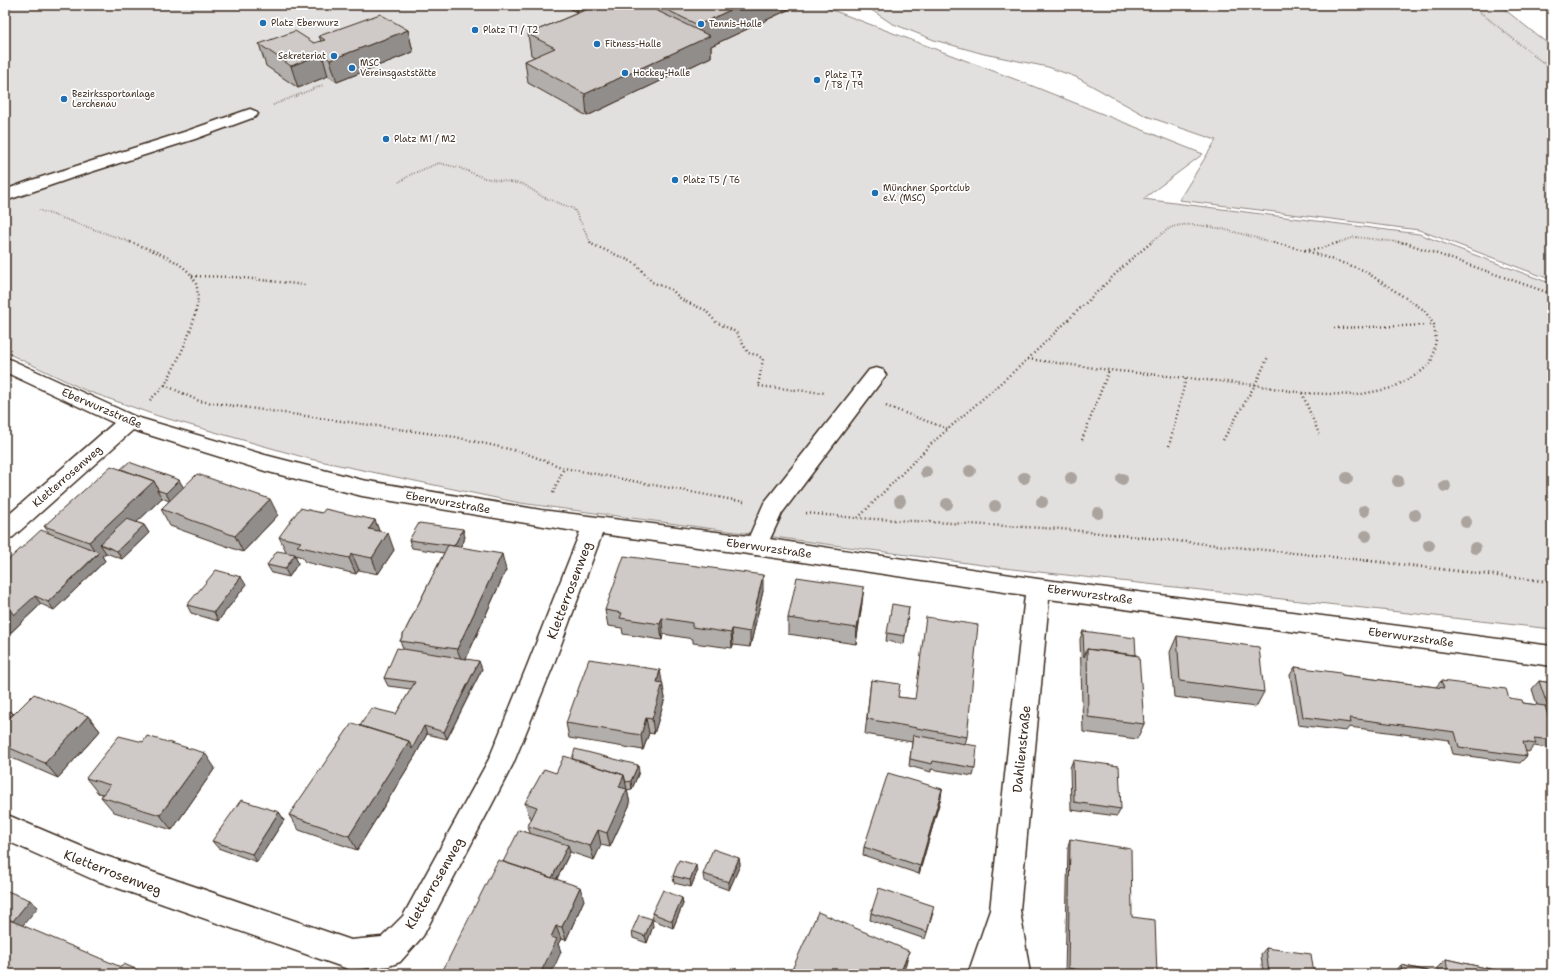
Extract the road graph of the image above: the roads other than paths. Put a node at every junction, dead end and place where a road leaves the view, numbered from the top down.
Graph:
1 (250, 114) road end
2 (5, 196) edge
3 (5, 364) edge
4 (876, 375) dead end
5 (129, 422) junction
6 (594, 525) junction
7 (5, 531) edge
8 (756, 546) junction
9 (1038, 588) junction
10 (1552, 656) edge
11 (5, 827) edge
12 (1005, 910) junction
13 (983, 974) edge
14 (1015, 974) edge

1 - 2 street
3 - 5 street, Eberwurzstraße
4 - 8 street
5 - 6 street, Eberwurzstraße
5 - 7 street, Kletterrosenweg
6 - 8 street, Eberwurzstraße
6 - 11 street, Kletterrosenweg
8 - 9 street, Eberwurzstraße
9 - 10 street, Eberwurzstraße
9 - 12 street, Dahlienstraße
12 - 13 street, Dahlienstraße
12 - 14 street, Dahlienstraße

